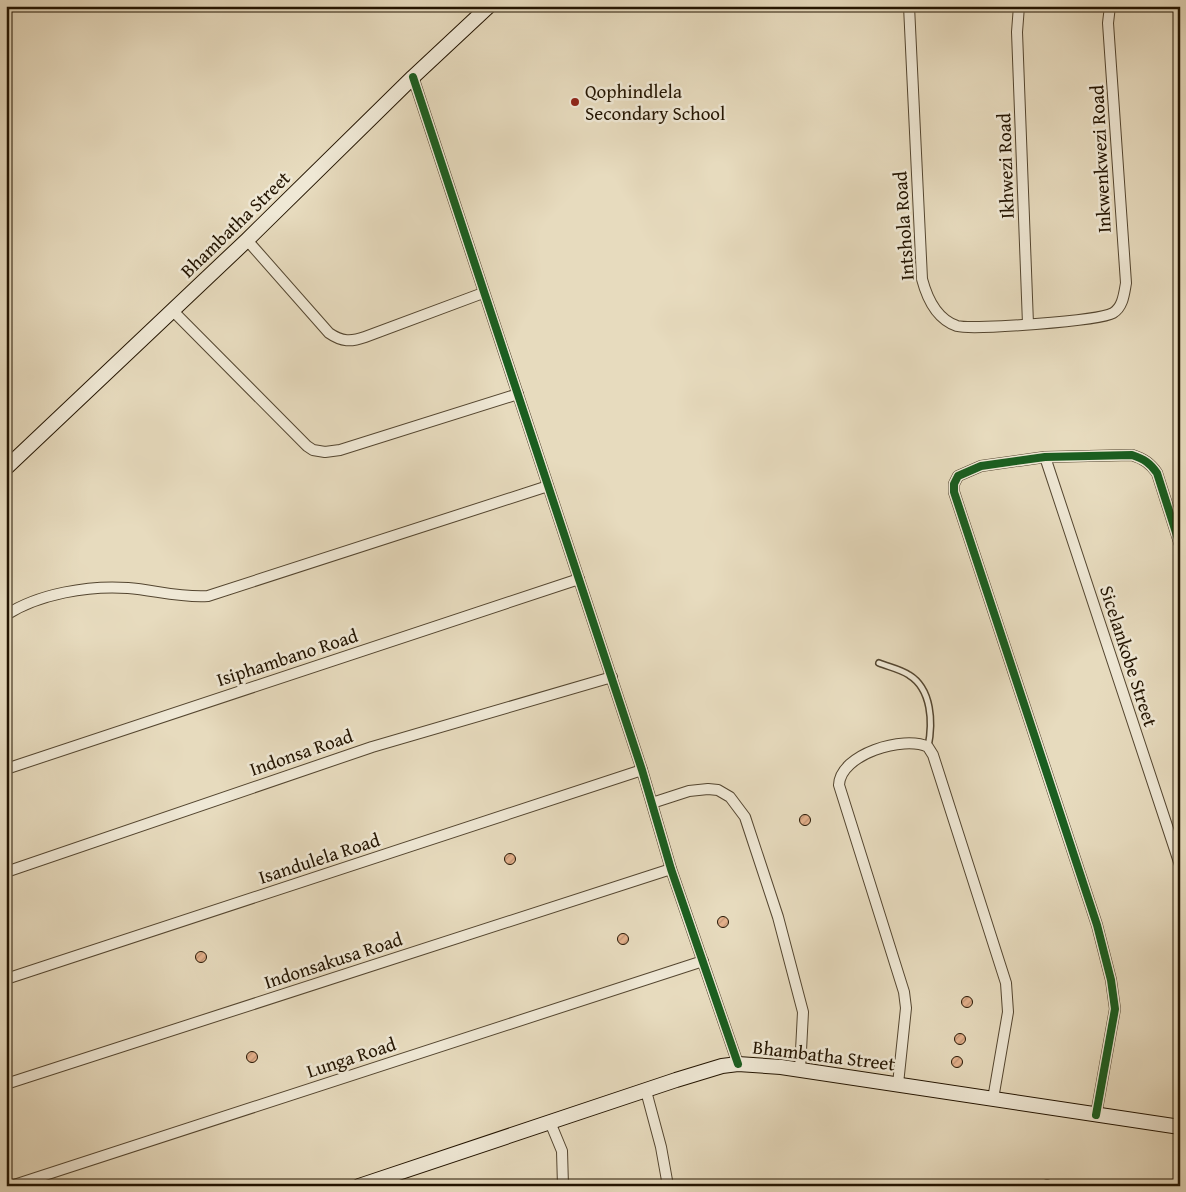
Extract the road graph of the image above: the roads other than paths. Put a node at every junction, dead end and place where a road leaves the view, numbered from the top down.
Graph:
1 (489, 6) edge
2 (909, 6) edge
3 (1019, 6) edge
4 (1110, 6) edge
5 (413, 77) junction
6 (247, 240) junction
7 (483, 293) junction
8 (1119, 308) joint
9 (173, 311) junction
10 (1028, 324) junction
11 (518, 394) junction
12 (1045, 457) junction
13 (6, 468) edge
14 (548, 486) junction
15 (1180, 545) edge
16 (579, 579) junction
17 (6, 616) edge
18 (879, 663) dead end
19 (612, 677) junction
20 (928, 747) junction
21 (6, 768) edge
22 (642, 770) junction
23 (652, 803) junction
24 (1180, 865) edge
25 (671, 869) junction
26 (6, 872) edge
27 (703, 961) junction
28 (6, 979) edge
29 (738, 1064) junction
30 (800, 1070) junction
31 (6, 1084) edge
32 (898, 1084) junction
33 (646, 1091) junction
34 (993, 1099) junction
35 (1096, 1115) junction
36 (550, 1122) junction
37 (1180, 1127) edge
38 (367, 1185) edge
39 (11, 1186) edge
40 (563, 1186) edge
41 (668, 1186) edge

1 - 5 street, Bhambatha Street
2 - 10 street, Intshola Road
3 - 10 street, Ikhwezi Road
4 - 8 street, Inkwenkwezi Road
5 - 6 street, Bhambatha Street
5 - 7 street
6 - 7 street
6 - 9 street, Bhambatha Street
7 - 11 street
8 - 10 street, Intshola Road
9 - 11 street
9 - 13 street, Bhambatha Street
11 - 14 street
12 - 15 street
12 - 24 street, Sicelankobe Street
12 - 35 street
14 - 16 street
14 - 17 street
16 - 19 street
16 - 21 street, Isiphambano Road
18 - 20 lane
19 - 22 street
19 - 26 street, Indonsa Road
20 - 32 street
20 - 34 street
22 - 23 street
22 - 28 street, Isandulela Road
23 - 25 street
23 - 30 street
25 - 27 street
25 - 31 street, Indonsakusa Road
27 - 29 street
27 - 39 street, Lunga Road
29 - 30 street, Bhambatha Street
29 - 33 street, Bhambatha Street
30 - 32 street, Bhambatha Street
32 - 34 street, Bhambatha Street
33 - 36 street, Bhambatha Street
33 - 41 street
34 - 35 street, Bhambatha Street
35 - 37 street, Bhambatha Street
36 - 38 street, Bhambatha Street
36 - 40 street

